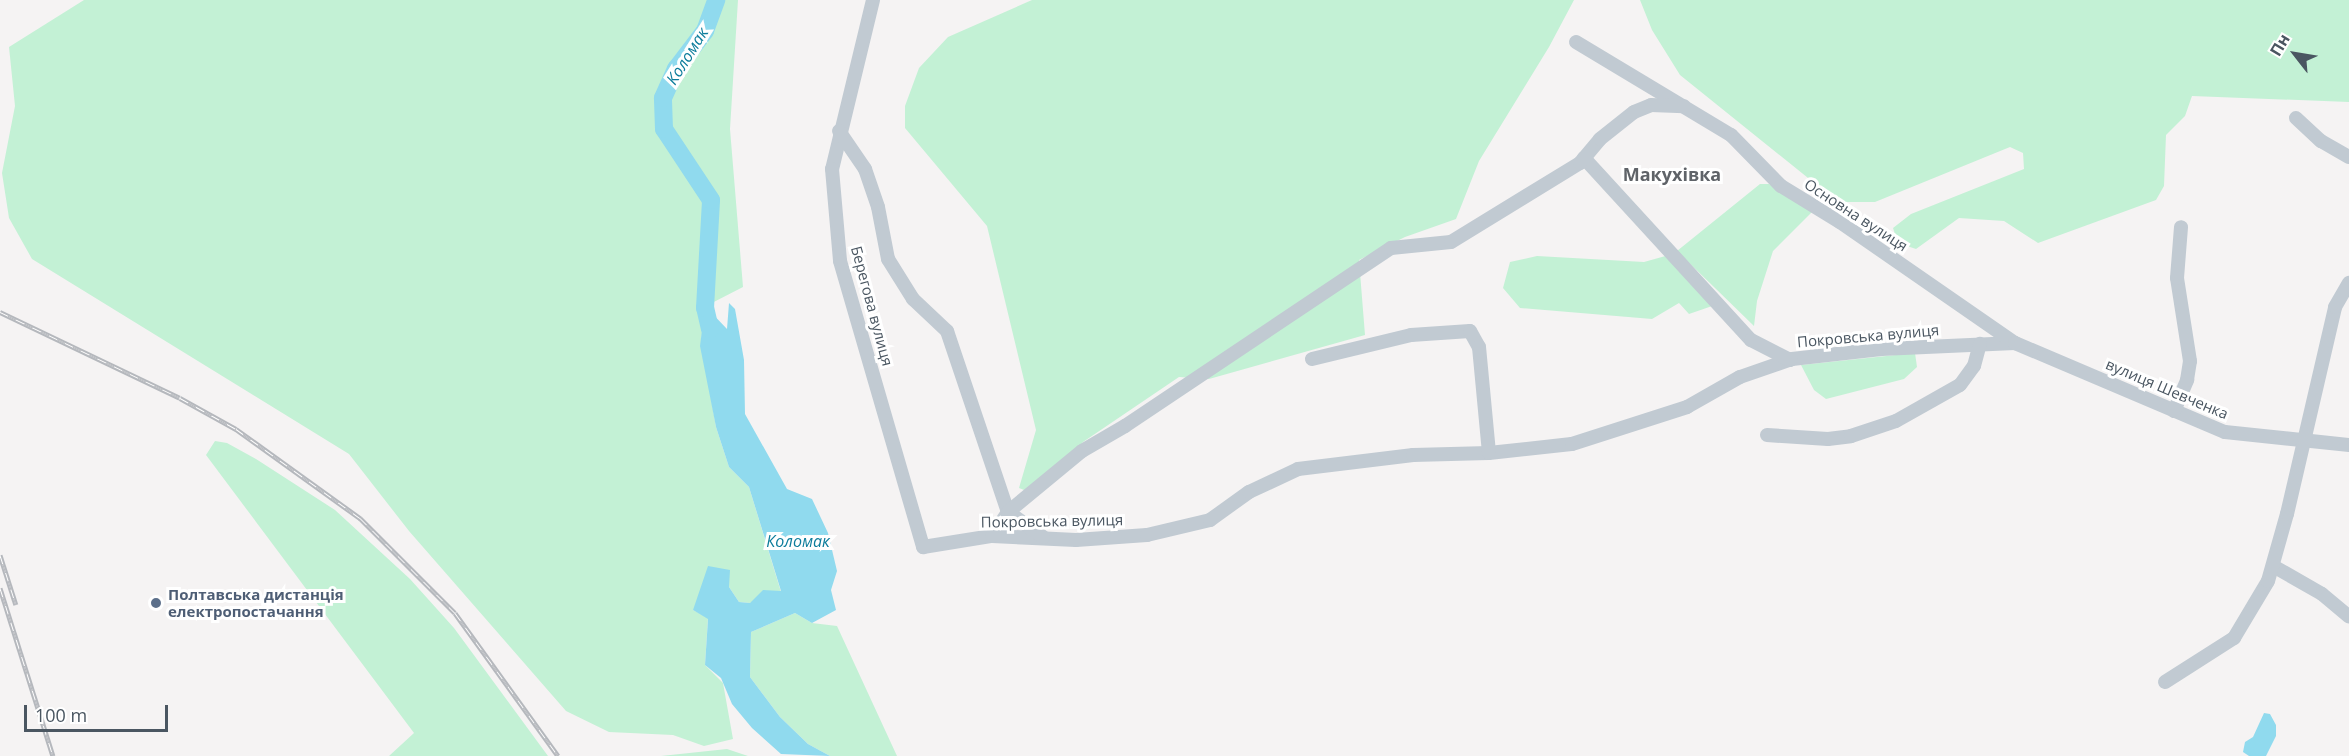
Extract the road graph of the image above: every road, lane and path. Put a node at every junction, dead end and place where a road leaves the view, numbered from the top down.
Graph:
1 (873, 0) edge
2 (1576, 42) dead end
3 (1686, 107) junction
4 (2296, 118) dead end
5 (839, 131) junction
6 (2349, 157) edge
7 (1584, 158) junction
8 (2181, 227) dead end
9 (2349, 283) edge
10 (2015, 343) junction
11 (1980, 344) junction
12 (1311, 359) dead end
13 (1790, 360) junction
14 (2174, 411) junction
15 (1767, 435) dead end
16 (2301, 441) junction
17 (2349, 445) edge
18 (1489, 453) junction
19 (1008, 512) junction
20 (992, 536) junction
21 (1043, 537) junction
22 (923, 547) joint
23 (2273, 566) junction
24 (2349, 617) edge
25 (2164, 682) dead end

1 - 5 street, Берегова вулиця
2 - 3 street, Основна вулиця
3 - 7 street, Основна вулиця
3 - 10 street, Основна вулиця
4 - 6 street
5 - 19 street
5 - 22 street, Берегова вулиця
7 - 13 street
7 - 19 street, Основна вулиця
8 - 14 street
9 - 16 street
10 - 11 street, Покровська вулиця
10 - 14 street, вулиця Шевченка
11 - 13 street, Покровська вулиця
11 - 15 street
12 - 18 street
13 - 18 street, Покровська вулиця
14 - 16 street, вулиця Шевченка
16 - 17 street, вулиця Шевченка
16 - 23 street
18 - 21 street, Покровська вулиця
19 - 20 street
19 - 21 street
20 - 21 street, Покровська вулиця
20 - 22 street, Покровська вулиця
23 - 24 street
23 - 25 street

